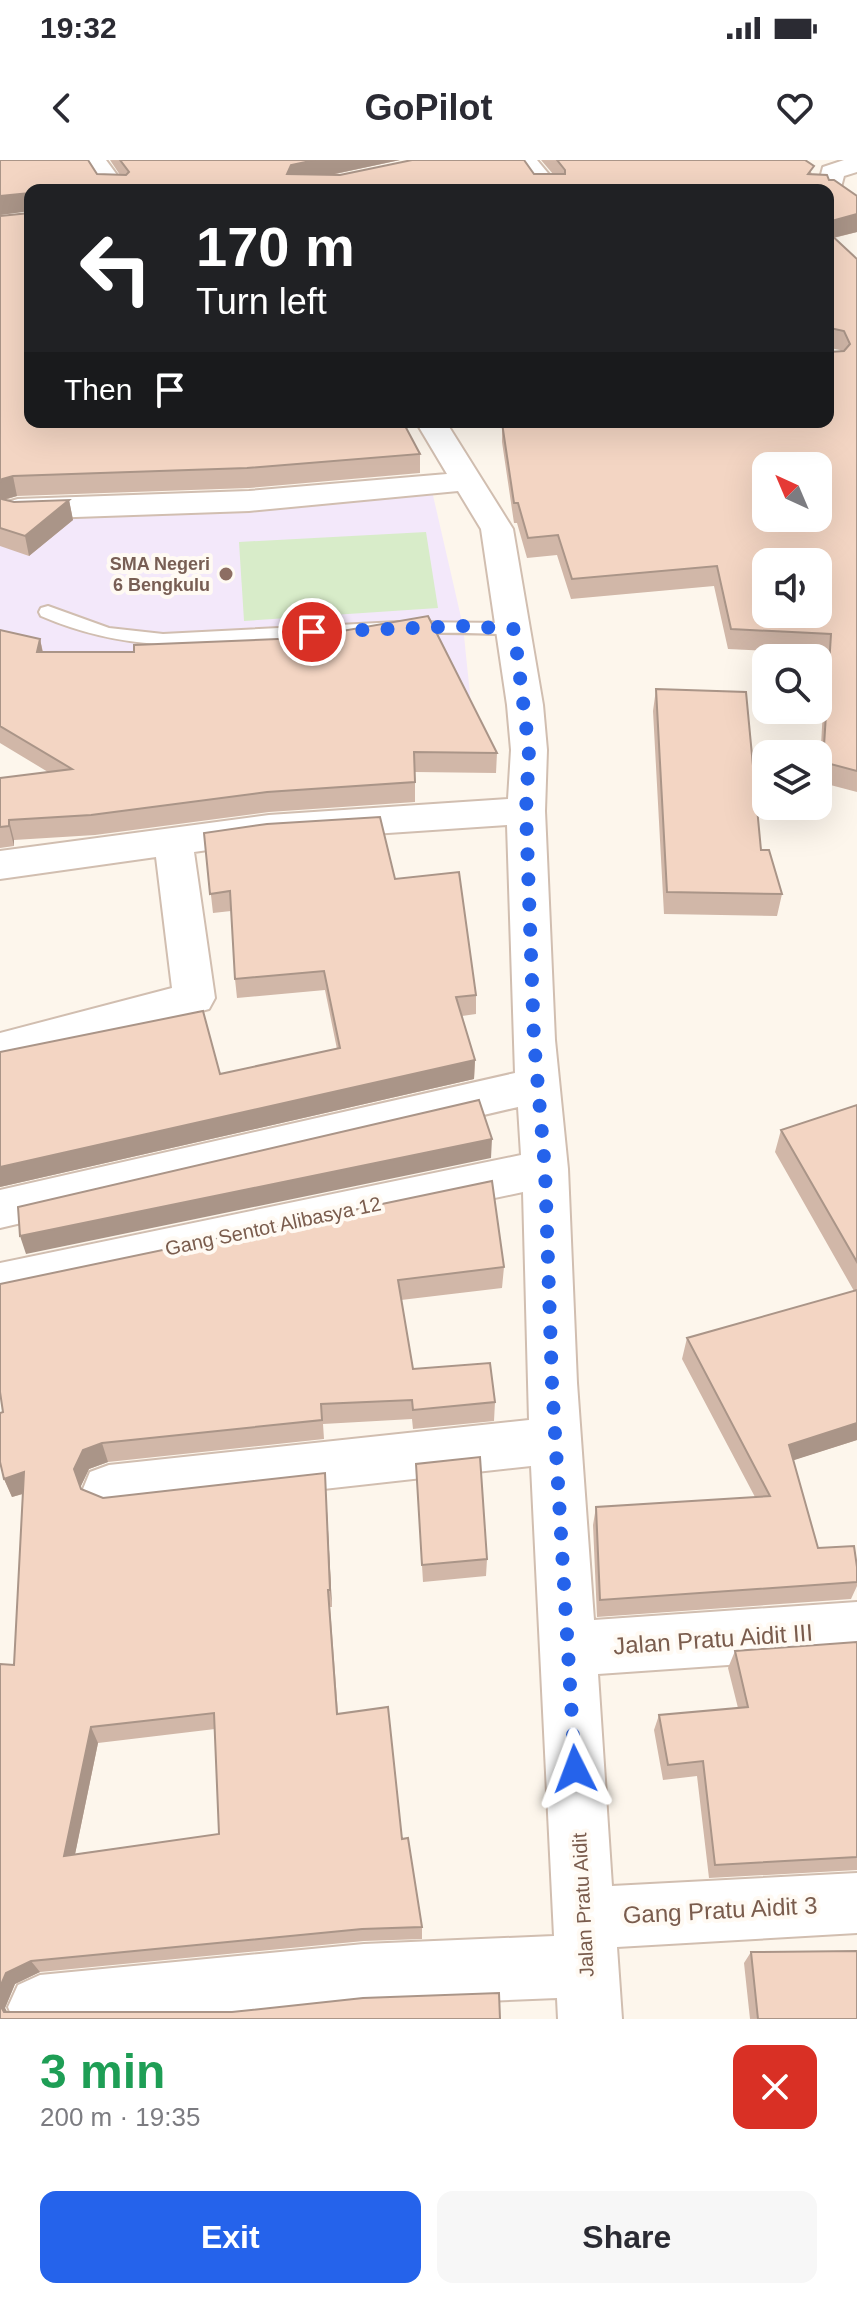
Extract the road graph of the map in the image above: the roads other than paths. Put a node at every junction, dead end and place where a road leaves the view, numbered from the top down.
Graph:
1 (94, 160) edge
2 (524, 160) edge
3 (857, 164) edge
4 (111, 184) edge
5 (544, 184) edge
6 (831, 184) edge
7 (435, 428) edge
8 (470, 481) junction
9 (18, 509) edge
10 (48, 612) dead end
11 (514, 629) junction
12 (526, 811) junction
13 (173, 841) junction
14 (0, 865) edge
15 (0, 1049) edge
16 (538, 1085) junction
17 (545, 1169) junction
18 (0, 1209) edge
19 (0, 1283) edge
20 (557, 1440) junction
21 (109, 1489) dead end
22 (857, 1629) edge
23 (568, 1649) junction
24 (857, 1903) edge
25 (586, 1968) edge
26 (40, 2007) dead end

1 - 4 street
2 - 5 street
3 - 6 street
7 - 8 street, Jalan Pratu Aidit
8 - 9 street
8 - 11 street, Jalan Pratu Aidit
10 - 11 lane
11 - 12 street, Jalan Pratu Aidit
12 - 13 street
12 - 16 street, Jalan Pratu Aidit
13 - 14 street
13 - 15 street
16 - 17 street, Jalan Pratu Aidit
16 - 18 street
17 - 19 street, Gang Sentot Alibasya 12
17 - 20 street, Jalan Pratu Aidit
20 - 21 street
20 - 23 street, Jalan Pratu Aidit
22 - 23 street, Jalan Pratu Aidit III
23 - 25 street, Jalan Pratu Aidit
24 - 25 street, Gang Pratu Aidit 3
25 - 26 street, Gang Pratu Aidit 3

